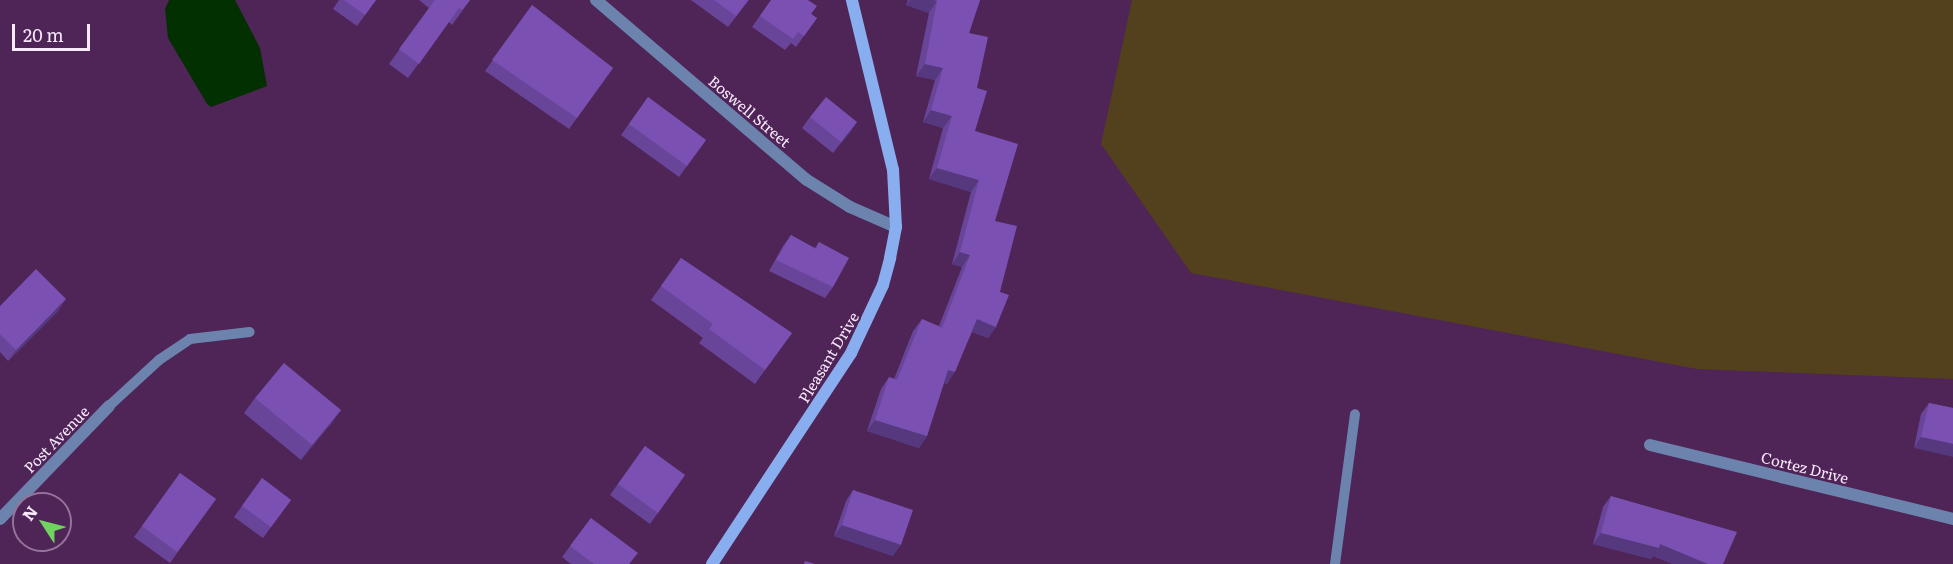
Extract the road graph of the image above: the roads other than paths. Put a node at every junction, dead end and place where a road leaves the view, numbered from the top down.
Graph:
1 (596, 0) edge
2 (852, 0) edge
3 (896, 228) junction
4 (250, 332) dead end
5 (109, 406) joint
6 (1355, 414) dead end
7 (1650, 445) dead end
8 (0, 519) edge
9 (1953, 519) edge
10 (712, 564) edge
11 (1335, 564) edge

1 - 3 street, Boswell Street
2 - 3 street, Pleasant Drive
3 - 10 street, Pleasant Drive
4 - 5 lane
5 - 8 street, Post Avenue
6 - 11 lane
7 - 9 street, Cortez Drive

